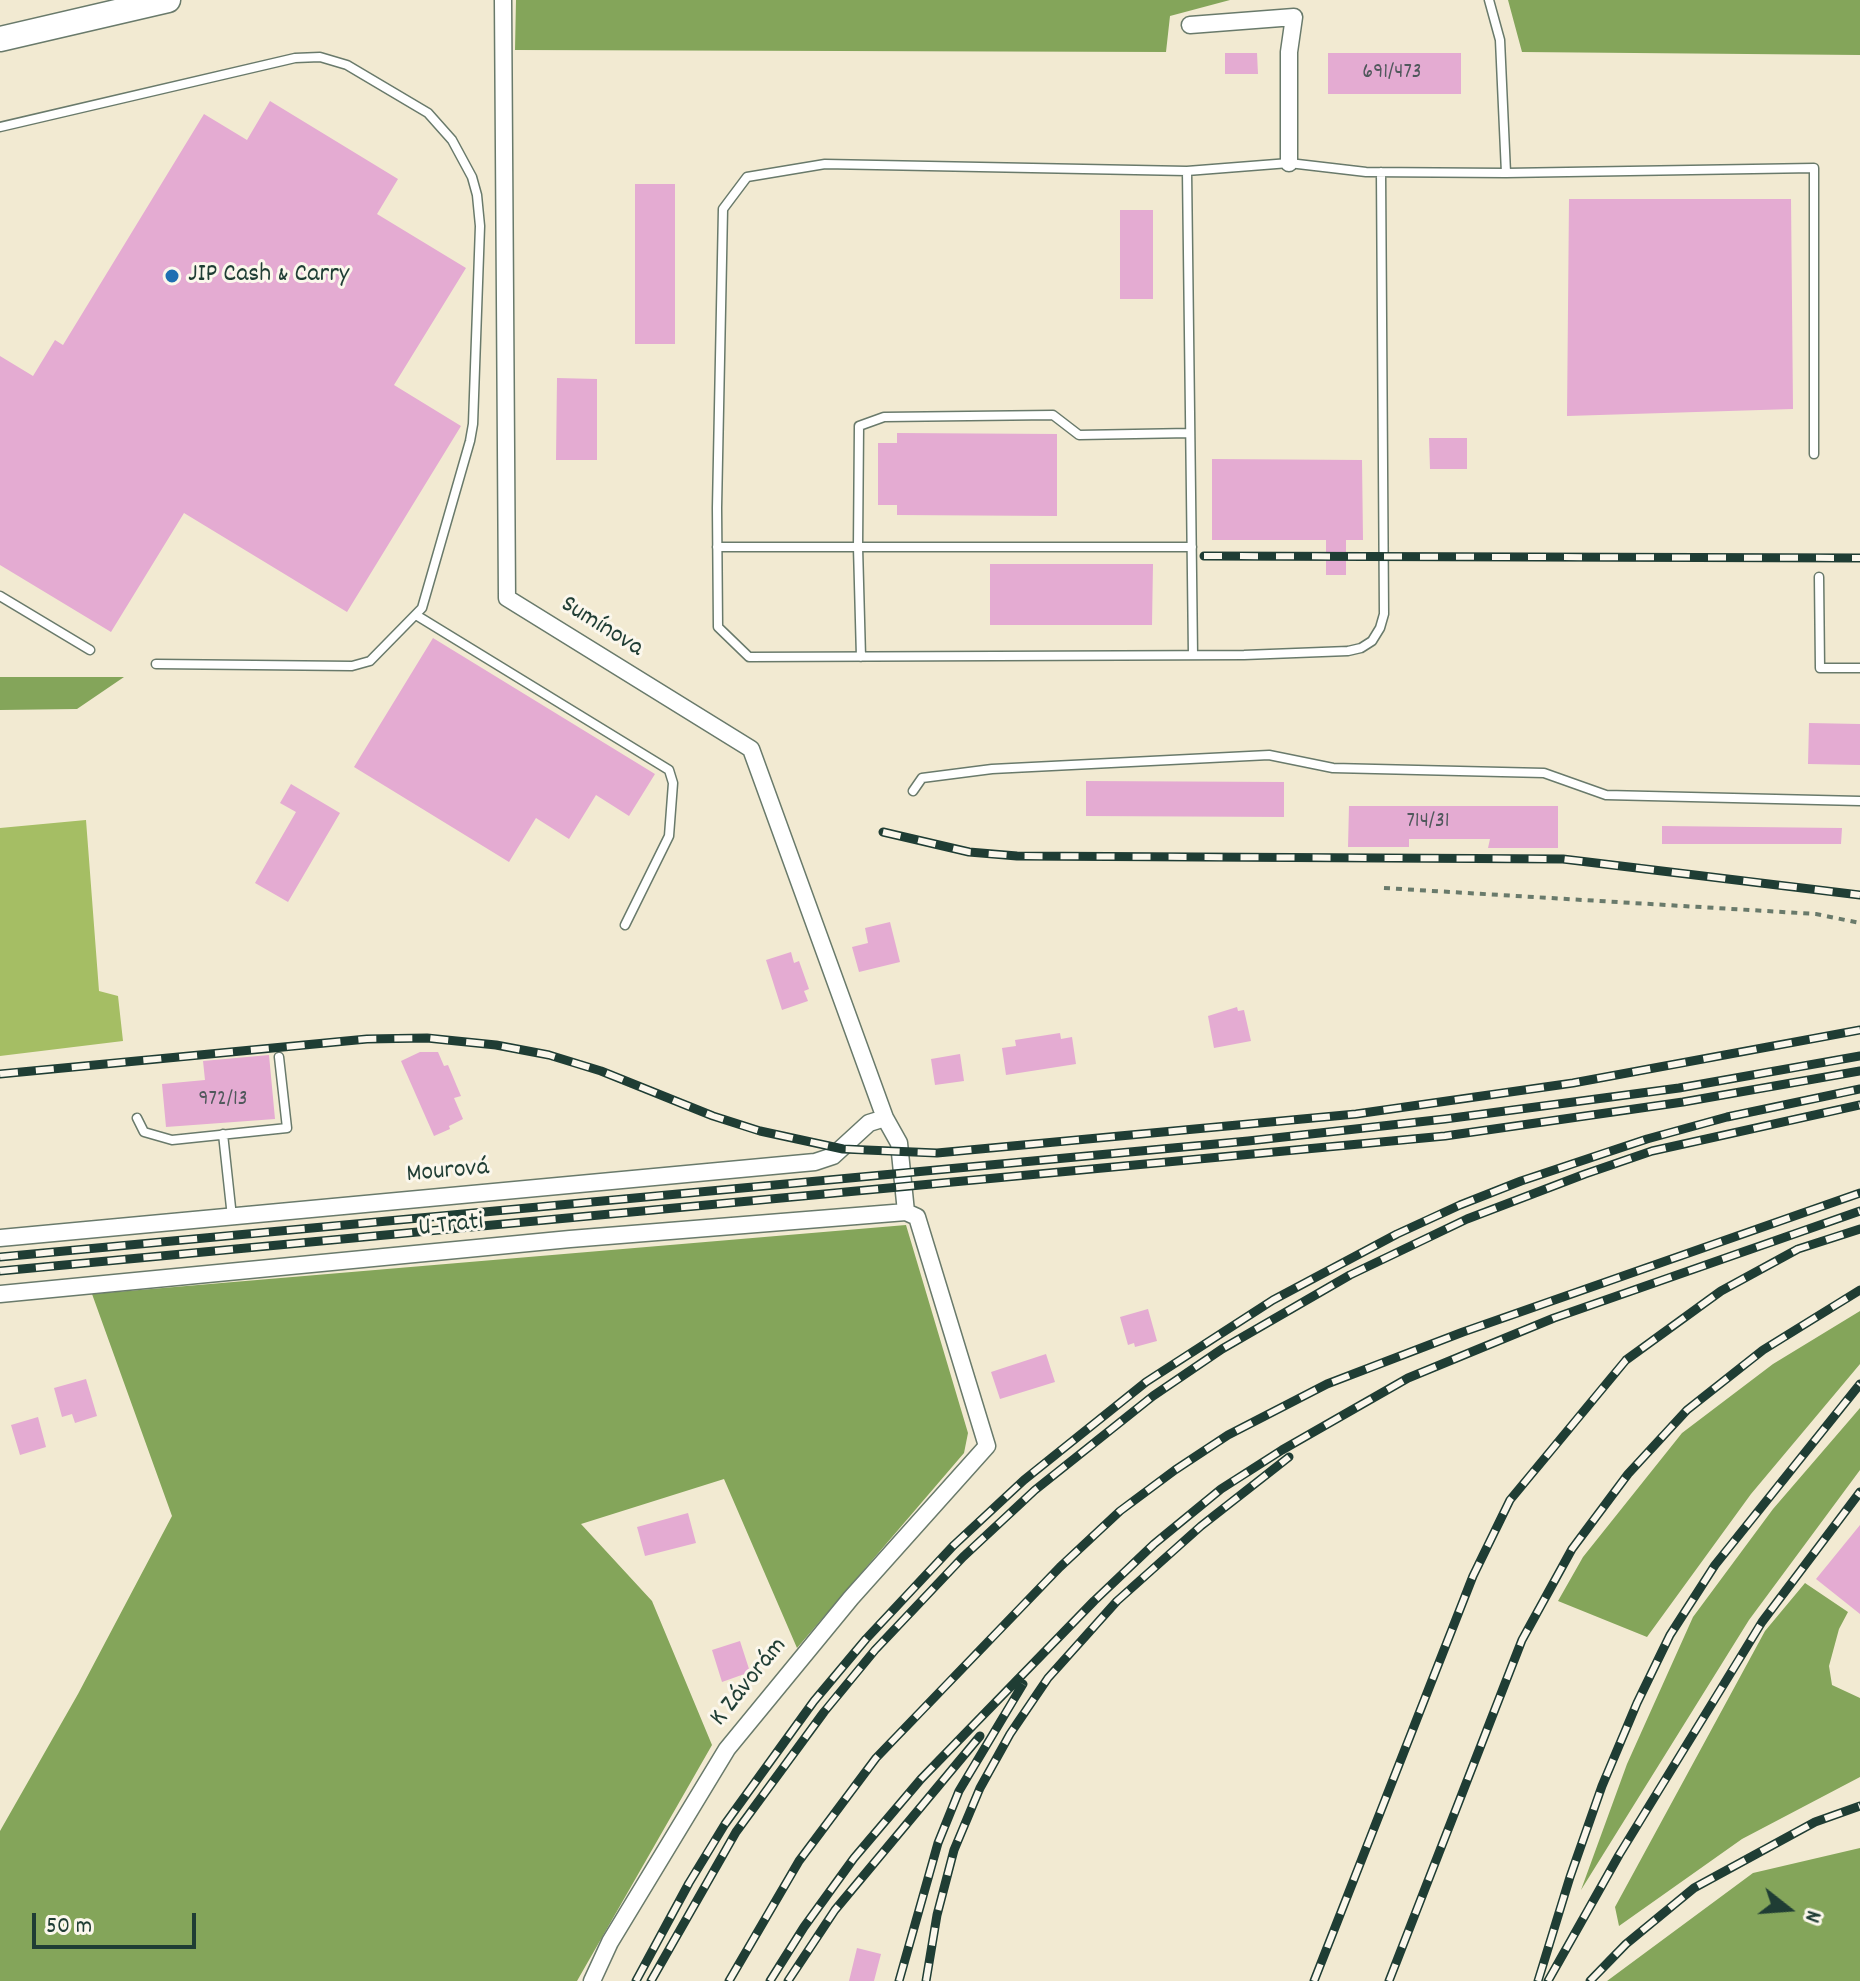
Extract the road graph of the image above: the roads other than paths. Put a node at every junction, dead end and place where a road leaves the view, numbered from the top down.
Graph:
1 (168, 0) edge
2 (503, 0) edge
3 (1489, 0) edge
4 (1295, 9) edge
5 (1190, 25) dead end
6 (0, 39) edge
7 (0, 127) edge
8 (1289, 163) junction
9 (1187, 171) junction
10 (1381, 172) junction
11 (1506, 173) junction
12 (1190, 433) junction
13 (1814, 454) dead end
14 (717, 547) junction
15 (858, 547) junction
16 (1192, 547) junction
17 (1819, 577) dead end
18 (0, 596) edge
19 (416, 615) junction
20 (90, 650) dead end
21 (1193, 655) junction
22 (861, 657) junction
23 (156, 664) dead end
24 (1860, 668) edge
25 (913, 791) dead end
26 (1860, 801) edge
27 (625, 925) dead end
28 (279, 1057) dead end
29 (137, 1118) dead end
30 (885, 1118) junction
31 (223, 1134) junction
32 (912, 1214) junction
33 (232, 1217) junction
34 (0, 1238) edge
35 (0, 1294) edge
36 (592, 1981) edge

1 - 6 main road
2 - 30 street, Sumínova
3 - 11 lane
4 - 5 street
4 - 8 street
7 - 19 lane
8 - 9 lane
8 - 10 lane
9 - 12 lane
9 - 14 lane
10 - 11 lane
10 - 21 lane
11 - 13 lane
12 - 15 lane
12 - 16 lane
14 - 15 lane
14 - 22 lane
15 - 16 lane
15 - 22 lane
16 - 21 lane
17 - 24 lane
18 - 20 lane
19 - 23 lane
19 - 27 lane
21 - 22 lane
25 - 26 lane
28 - 31 lane
29 - 31 lane
30 - 32 street, Sumínova
30 - 33 street, Mourová
31 - 33 lane
32 - 35 street, U Trati
32 - 36 street, K Závorám
33 - 34 street, Mourová

